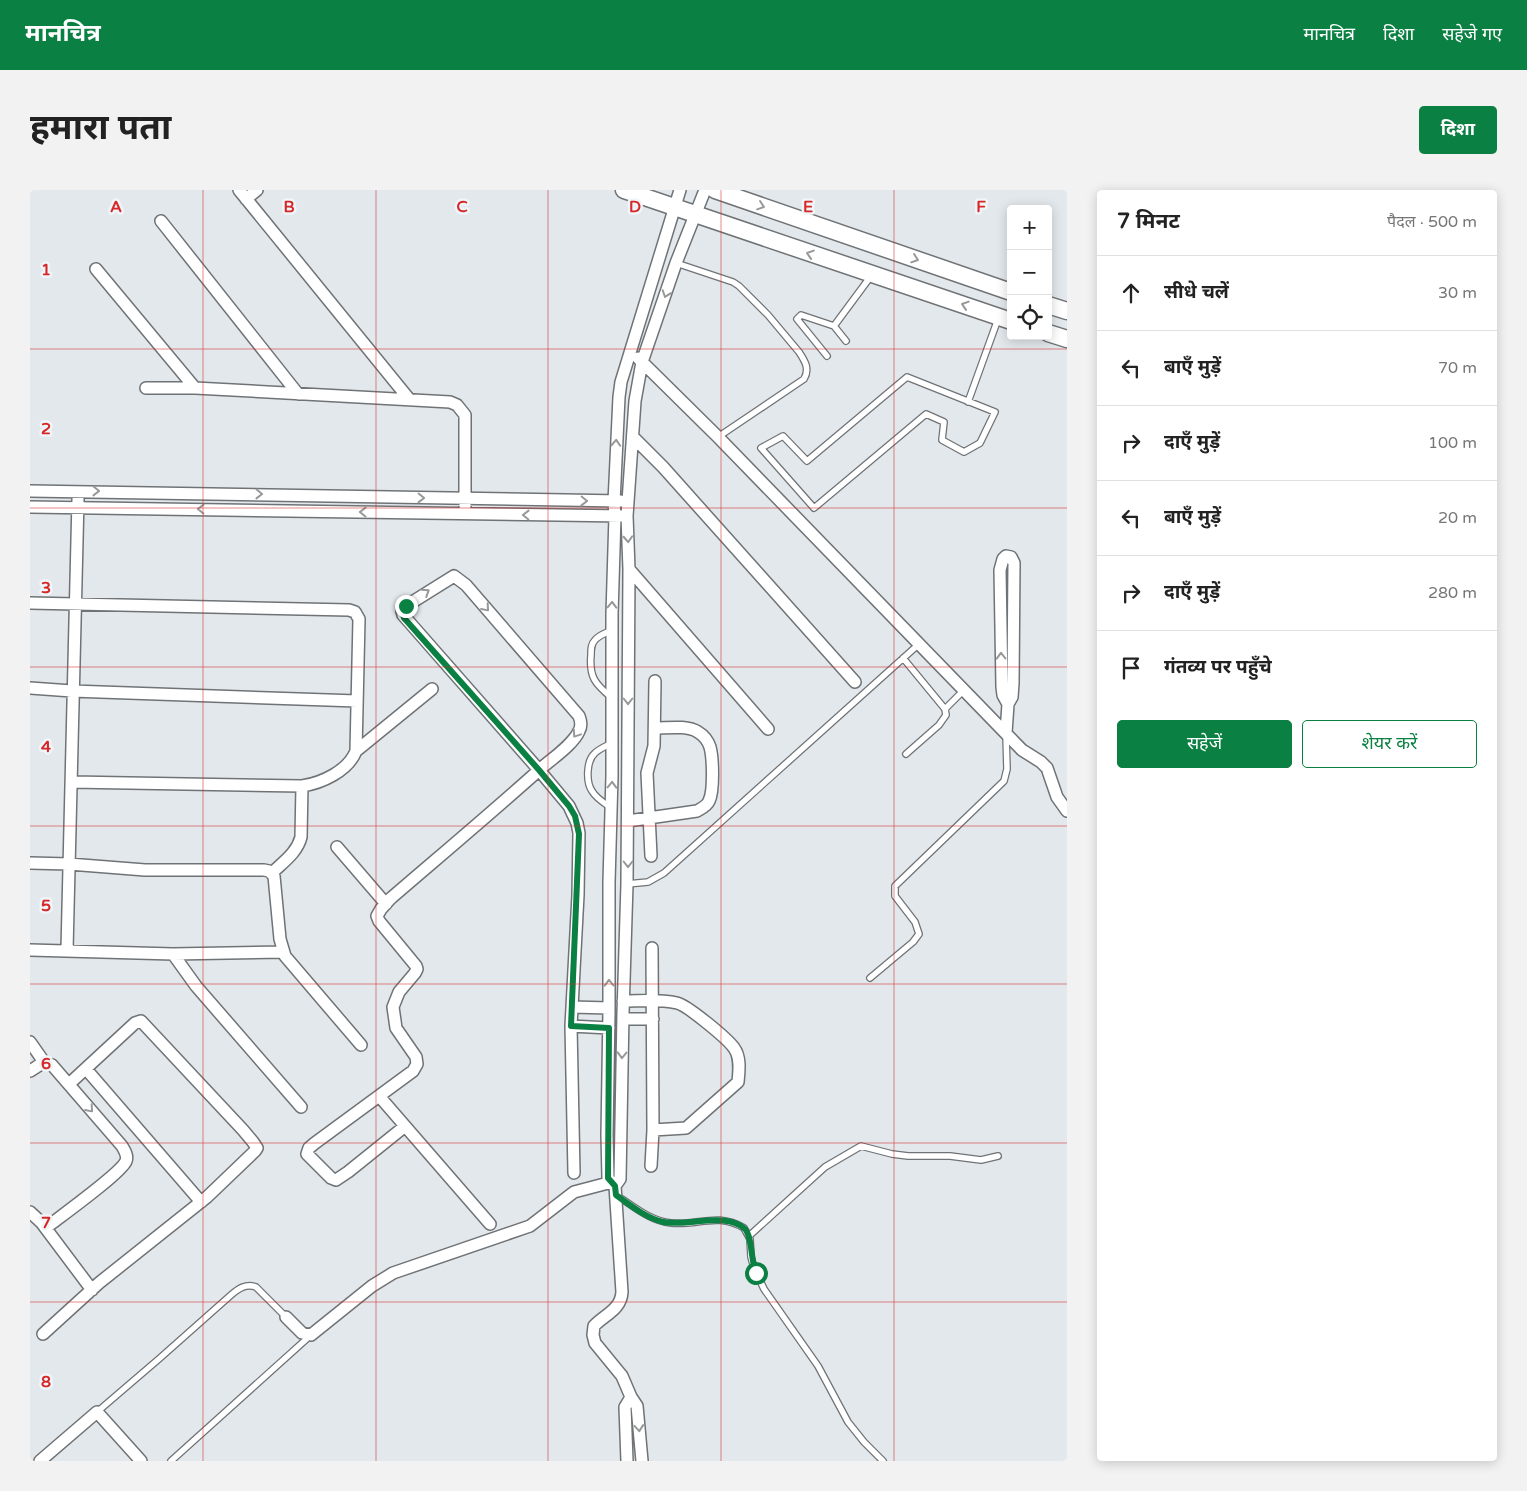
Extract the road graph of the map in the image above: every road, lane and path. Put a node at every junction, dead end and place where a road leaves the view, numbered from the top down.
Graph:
1 (238, 190) edge
2 (257, 190) edge
3 (624, 190) edge
4 (680, 190) edge
5 (704, 190) edge
6 (715, 190) edge
7 (246, 199) junction
8 (674, 208) junction
9 (694, 215) junction
10 (160, 222) dead end
11 (676, 263) junction
12 (96, 269) dead end
13 (872, 274) junction
14 (1007, 291) edge
15 (1052, 306) edge
16 (1067, 311) edge
17 (1005, 318) edge
18 (834, 326) junction
19 (1052, 334) edge
20 (1067, 339) edge
21 (846, 342) dead end
22 (631, 350) junction
23 (826, 356) dead end
24 (642, 362) junction
25 (146, 388) dead end
26 (195, 388) junction
27 (298, 394) junction
28 (409, 399) junction
29 (968, 402) junction
30 (633, 437) junction
31 (718, 437) junction
32 (30, 491) edge
33 (78, 491) junction
34 (465, 498) junction
35 (627, 501) junction
36 (614, 502) junction
37 (30, 507) edge
38 (77, 507) junction
39 (465, 513) junction
40 (621, 516) junction
41 (629, 569) junction
42 (30, 603) edge
43 (76, 605) junction
44 (612, 630) junction
45 (919, 644) junction
46 (903, 658) junction
47 (655, 681) dead end
48 (855, 682) dead end
49 (30, 688) edge
50 (432, 689) dead end
51 (964, 690) junction
52 (72, 691) junction
53 (612, 698) junction
54 (357, 701) junction
55 (1008, 704) junction
56 (945, 709) junction
57 (655, 728) junction
58 (768, 729) dead end
59 (1006, 733) junction
60 (612, 743) junction
61 (356, 751) junction
62 (906, 754) dead end
63 (539, 770) junction
64 (72, 782) junction
65 (302, 786) junction
66 (611, 808) junction
67 (1067, 811) edge
68 (650, 817) junction
69 (628, 821) junction
70 (338, 847) dead end
71 (651, 856) dead end
72 (30, 863) edge
73 (70, 864) junction
74 (272, 873) junction
75 (609, 882) junction
76 (628, 884) junction
77 (386, 904) junction
78 (652, 948) dead end
79 (30, 950) edge
80 (67, 950) junction
81 (283, 952) junction
82 (172, 954) junction
83 (870, 978) dead end
84 (653, 1000) junction
85 (623, 1001) junction
86 (572, 1007) junction
87 (609, 1008) junction
88 (623, 1019) junction
89 (653, 1019) junction
90 (571, 1026) junction
91 (609, 1028) junction
92 (30, 1042) edge
93 (361, 1045) dead end
94 (44, 1062) junction
95 (86, 1069) junction
96 (30, 1071) edge
97 (68, 1084) junction
98 (379, 1096) junction
99 (301, 1107) dead end
100 (404, 1127) junction
101 (653, 1130) junction
102 (998, 1156) dead end
103 (651, 1166) dead end
104 (574, 1173) dead end
105 (614, 1188) junction
106 (201, 1202) junction
107 (30, 1212) edge
108 (41, 1222) junction
109 (490, 1224) dead end
110 (749, 1236) junction
111 (92, 1290) junction
112 (286, 1317) joint
113 (43, 1334) dead end
114 (311, 1335) junction
115 (631, 1397) junction
116 (97, 1412) junction
117 (40, 1461) edge
118 (140, 1461) edge
119 (171, 1461) edge
120 (628, 1461) edge
121 (642, 1461) edge
122 (883, 1461) edge

1 - 7 street
2 - 7 street
3 - 8 street
4 - 8 street
5 - 9 street
6 -> 14 street
7 - 28 street
8 - 9 street
8 - 22 street
9 - 11 street
13 -> 9 street
10 - 27 street
11 -> 24 street
11 - 31 lane
12 - 26 street
17 -> 13 street
13 - 18 lane
15 - 16 street
17 - 29 lane
18 - 21 lane
18 - 23 lane
19 - 20 street
22 - 24 street
36 -> 22 street
24 - 30 street
24 - 31 street
25 - 26 street
26 - 27 street
27 - 28 street
28 - 34 street
29 - 29 lane
30 - 35 street
30 - 48 street
31 - 45 street
32 - 33 street
33 -> 34 street
33 - 38 street
34 -> 36 street
34 - 39 street
35 - 36 street
35 - 40 street
36 - 40 street
37 - 38 street
39 -> 38 street
38 - 43 street
40 -> 39 street
40 -> 41 street
44 -> 40 street
41 - 58 street
41 -> 69 street
42 - 43 street
43 - 52 street
43 - 54 street
44 - 53 street
44 - 53 lane
45 - 46 lane
45 - 51 street
46 - 56 lane
46 - 76 lane
47 - 57 street
49 - 52 street
50 - 61 street
51 - 56 lane
51 - 59 street
52 - 54 street
52 - 64 street
53 - 60 street
54 - 61 street
55 -> 55 street
55 - 59 street
56 - 62 lane
57 - 68 street
57 - 68 street
59 - 67 street
59 - 83 lane
66 -> 60 street
60 - 66 lane
61 - 65 street
63 -> 63 street
63 - 77 street
63 - 86 street
64 - 65 street
64 - 73 street
65 - 74 street
66 - 75 street
68 - 69 street
68 - 71 street
69 -> 76 street
70 - 77 street
72 - 73 street
73 - 74 street
73 - 80 street
74 - 81 street
75 - 76 street
87 -> 75 street
76 - 85 street
77 - 98 street
78 - 84 street
79 - 80 street
80 - 82 street
81 - 82 street
81 - 93 street
82 - 99 street
84 - 85 street
84 - 89 street
84 - 101 street
85 - 88 street
86 - 87 street
86 - 90 street
87 - 91 street
88 - 89 street
88 -> 105 street
89 - 101 street
90 - 91 street
90 - 104 street
91 - 105 street
92 - 94 street
94 - 96 street
94 - 97 street
95 - 97 street
95 - 106 street
95 - 106 street
97 -> 108 street
98 - 100 street
98 - 100 street
100 - 109 street
101 - 103 street
102 - 110 lane
105 - 110 lane
105 - 114 street
105 - 115 street
106 - 111 street
107 - 108 street
108 - 111 street
110 - 122 lane
111 - 113 street
112 - 114 street
112 - 116 lane
114 - 119 lane
115 - 120 street
115 -> 121 street
116 - 117 street
116 - 118 street

